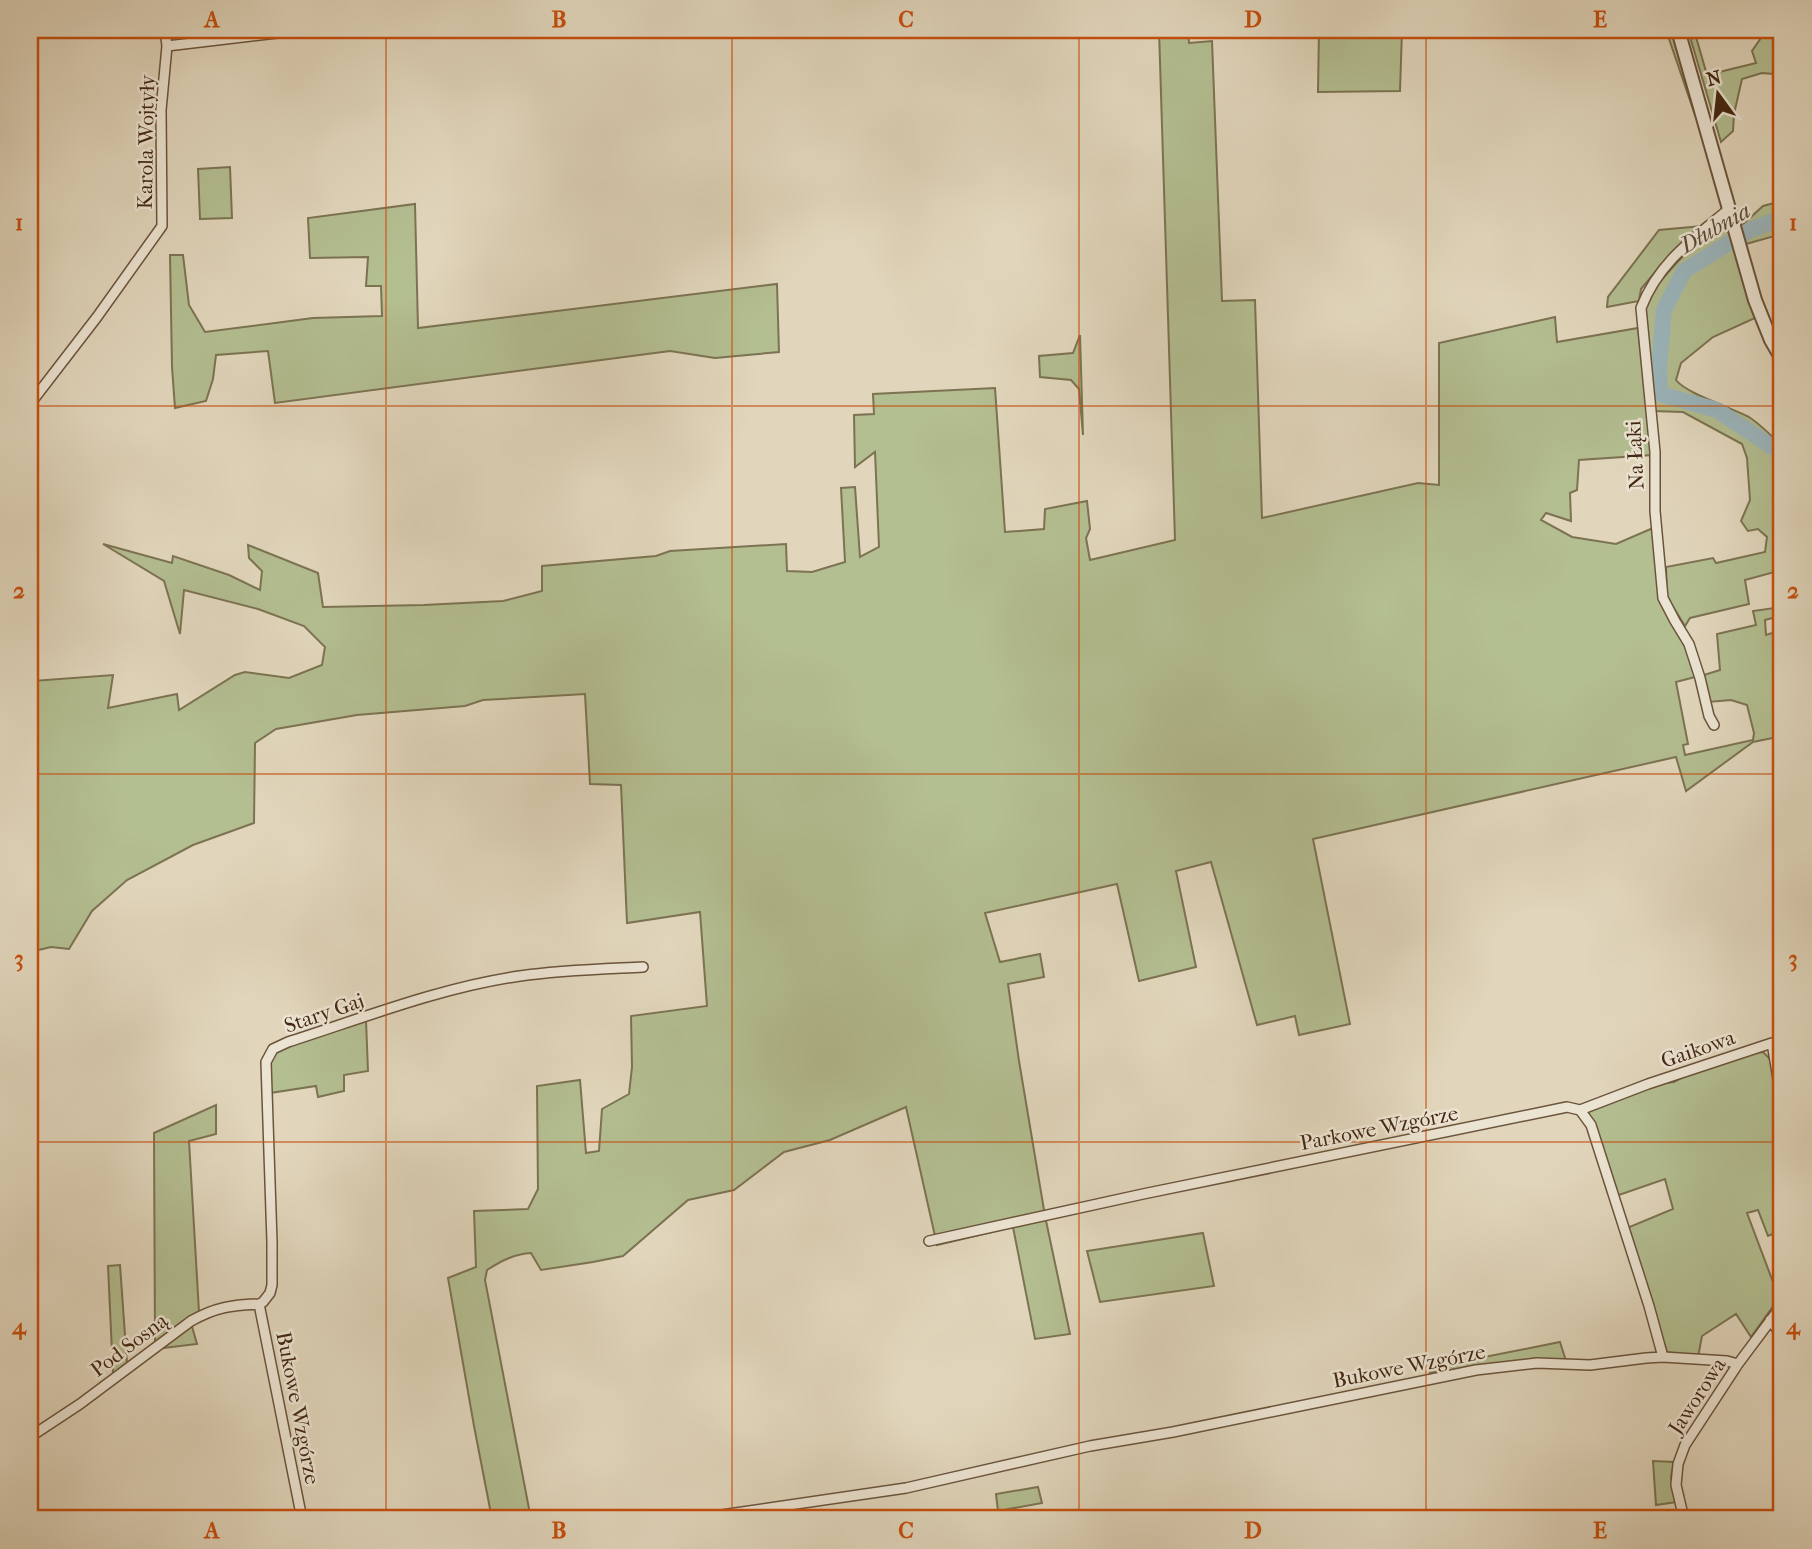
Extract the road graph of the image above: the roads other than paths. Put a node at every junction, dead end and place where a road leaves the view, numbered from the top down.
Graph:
1 (165, 30) edge
2 (303, 30) edge
3 (1678, 30) edge
4 (167, 46) junction
5 (1731, 214) junction
6 (1782, 359) edge
7 (30, 404) edge
8 (1714, 725) dead end
9 (643, 967) dead end
10 (1782, 1103) edge
11 (1580, 1110) junction
12 (929, 1241) dead end
13 (259, 1304) junction
14 (1782, 1305) edge
15 (1770, 1320) junction
16 (1782, 1336) edge
17 (1663, 1357) junction
18 (1738, 1364) junction
19 (30, 1437) edge
20 (302, 1519) edge
21 (695, 1519) edge
22 (1684, 1519) edge

1 - 4 street, Karola Wojtyły
2 - 4 street
3 - 5 street
4 - 7 street, Karola Wojtyły
5 - 6 street
5 - 8 street, Na Łąki
9 - 13 street, Stary Gaj
10 - 11 street, Gaikowa
11 - 12 street, Parkowe Wzgórze
11 - 17 street
13 - 19 street, Pod Sosną
13 - 20 street, Bukowe Wzgórze
14 - 15 street, Jaworowa
15 - 16 street
15 - 18 street, Jaworowa
17 - 18 street, Bukowe Wzgórze
17 - 21 street, Bukowe Wzgórze
18 - 22 street, Jaworowa

